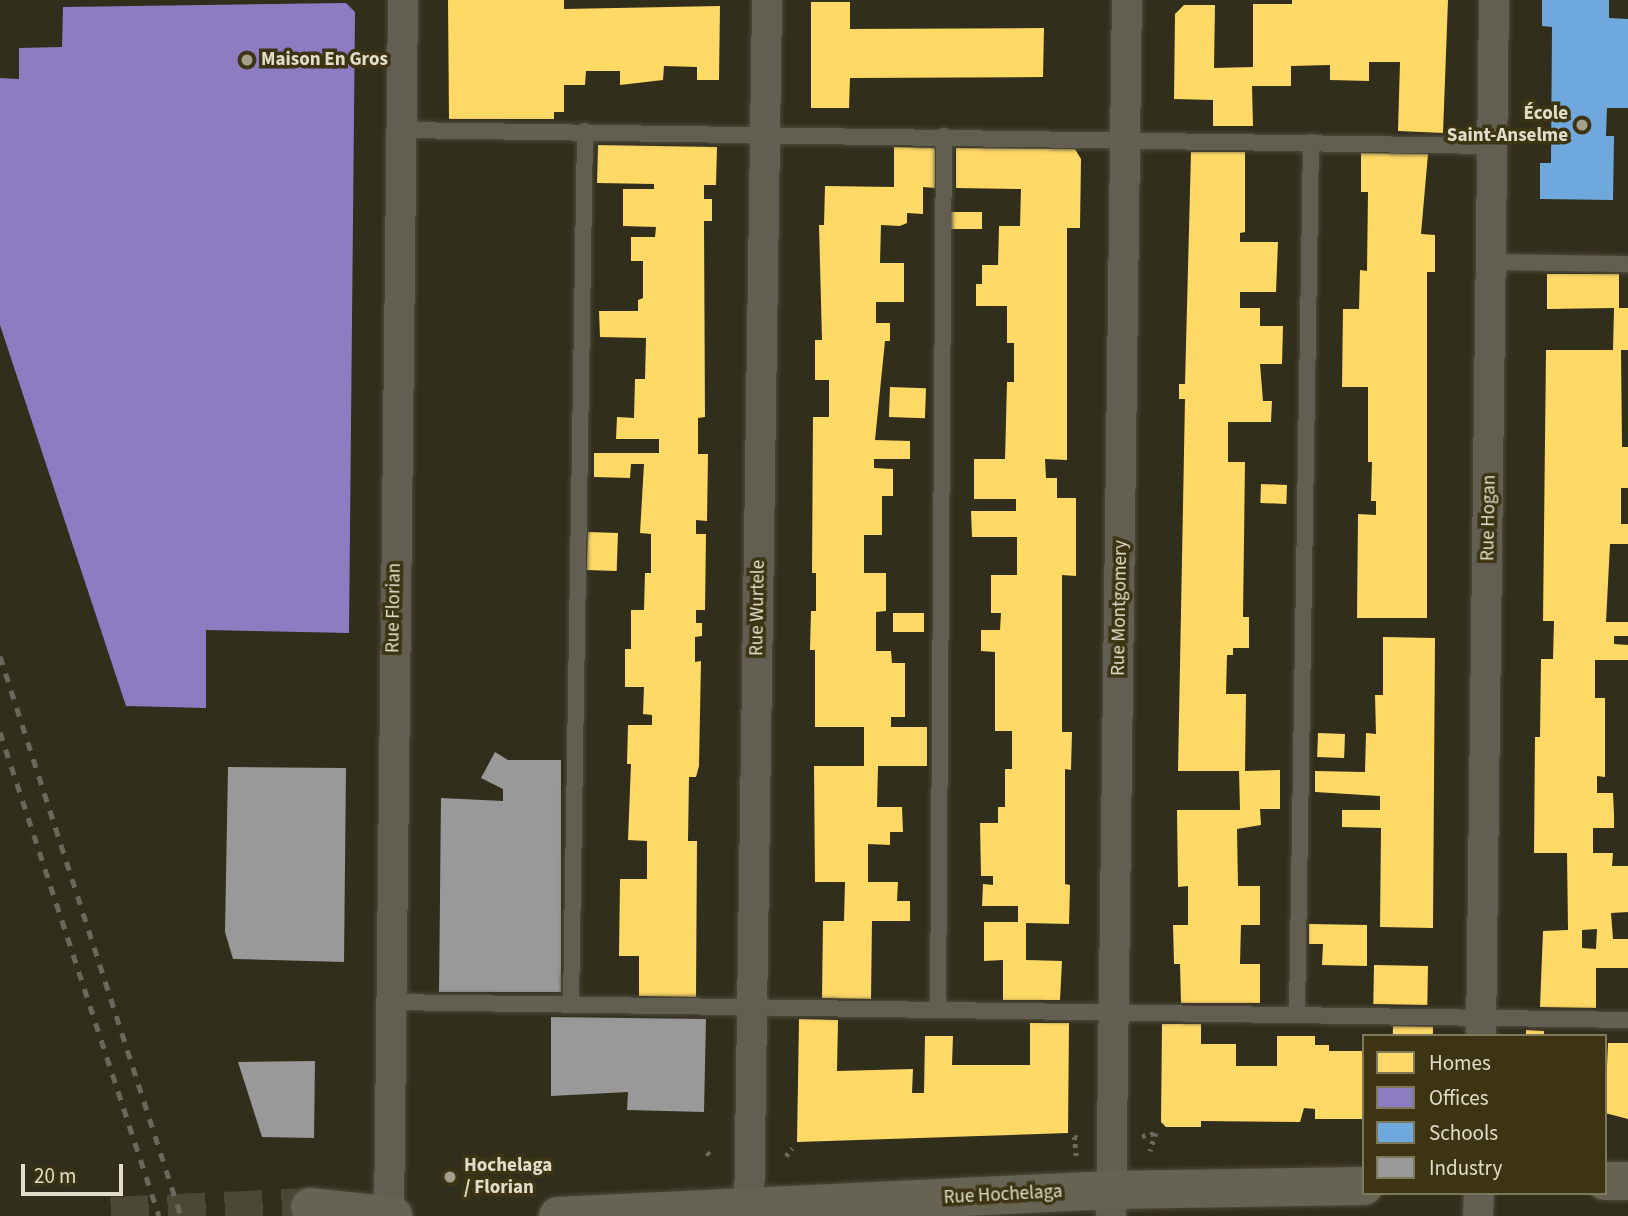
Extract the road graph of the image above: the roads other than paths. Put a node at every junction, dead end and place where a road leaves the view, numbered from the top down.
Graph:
1 (403, 0) edge
2 (766, 0) edge
3 (1127, 0) edge
4 (1494, 0) edge
5 (401, 130) junction
6 (585, 131) junction
7 (765, 134) junction
8 (944, 136) junction
9 (1125, 139) junction
10 (1311, 142) junction
11 (1494, 146) junction
12 (1494, 262) junction
13 (1628, 264) edge
14 (389, 1002) junction
15 (571, 1005) junction
16 (752, 1008) junction
17 (938, 1009) junction
18 (1115, 1013) junction
19 (1297, 1014) junction
20 (1628, 1020) edge
21 (1481, 1027) edge
22 (1607, 1181) edge
23 (1628, 1181) edge
24 (1362, 1186) edge
25 (1479, 1195) edge
26 (1111, 1203) edge
27 (310, 1207) tunnel mouth
28 (750, 1212) edge
29 (391, 1216) edge
30 (558, 1216) edge
31 (1478, 1216) edge

1 - 5 street, Rue Florian
2 - 7 street, Rue Wurtele
3 - 9 street, Rue Montgomery
4 - 11 street, Rue Hogan
5 - 6 lane
5 - 14 street, Rue Florian
6 - 7 lane
6 - 15 lane
7 - 8 lane
7 - 16 street, Rue Wurtele
8 - 9 lane
8 - 17 lane
9 - 10 lane
9 - 18 street, Rue Montgomery
10 - 11 lane
10 - 19 lane
11 - 12 street, Rue Hogan
12 - 13 lane
12 - 21 street, Rue Hogan
14 - 15 lane
14 - 29 street, Rue Florian
15 - 16 lane
16 - 17 lane
16 - 28 street, Rue Wurtele
17 - 18 lane
18 - 19 lane
18 - 26 street, Rue Montgomery
19 - 21 lane
20 - 21 lane
22 - 23 street
24 - 26 street, Rue Hochelaga
25 - 31 street
26 - 28 street, Rue Hochelaga
27 - 29 street
28 - 30 street, Rue Hochelaga

